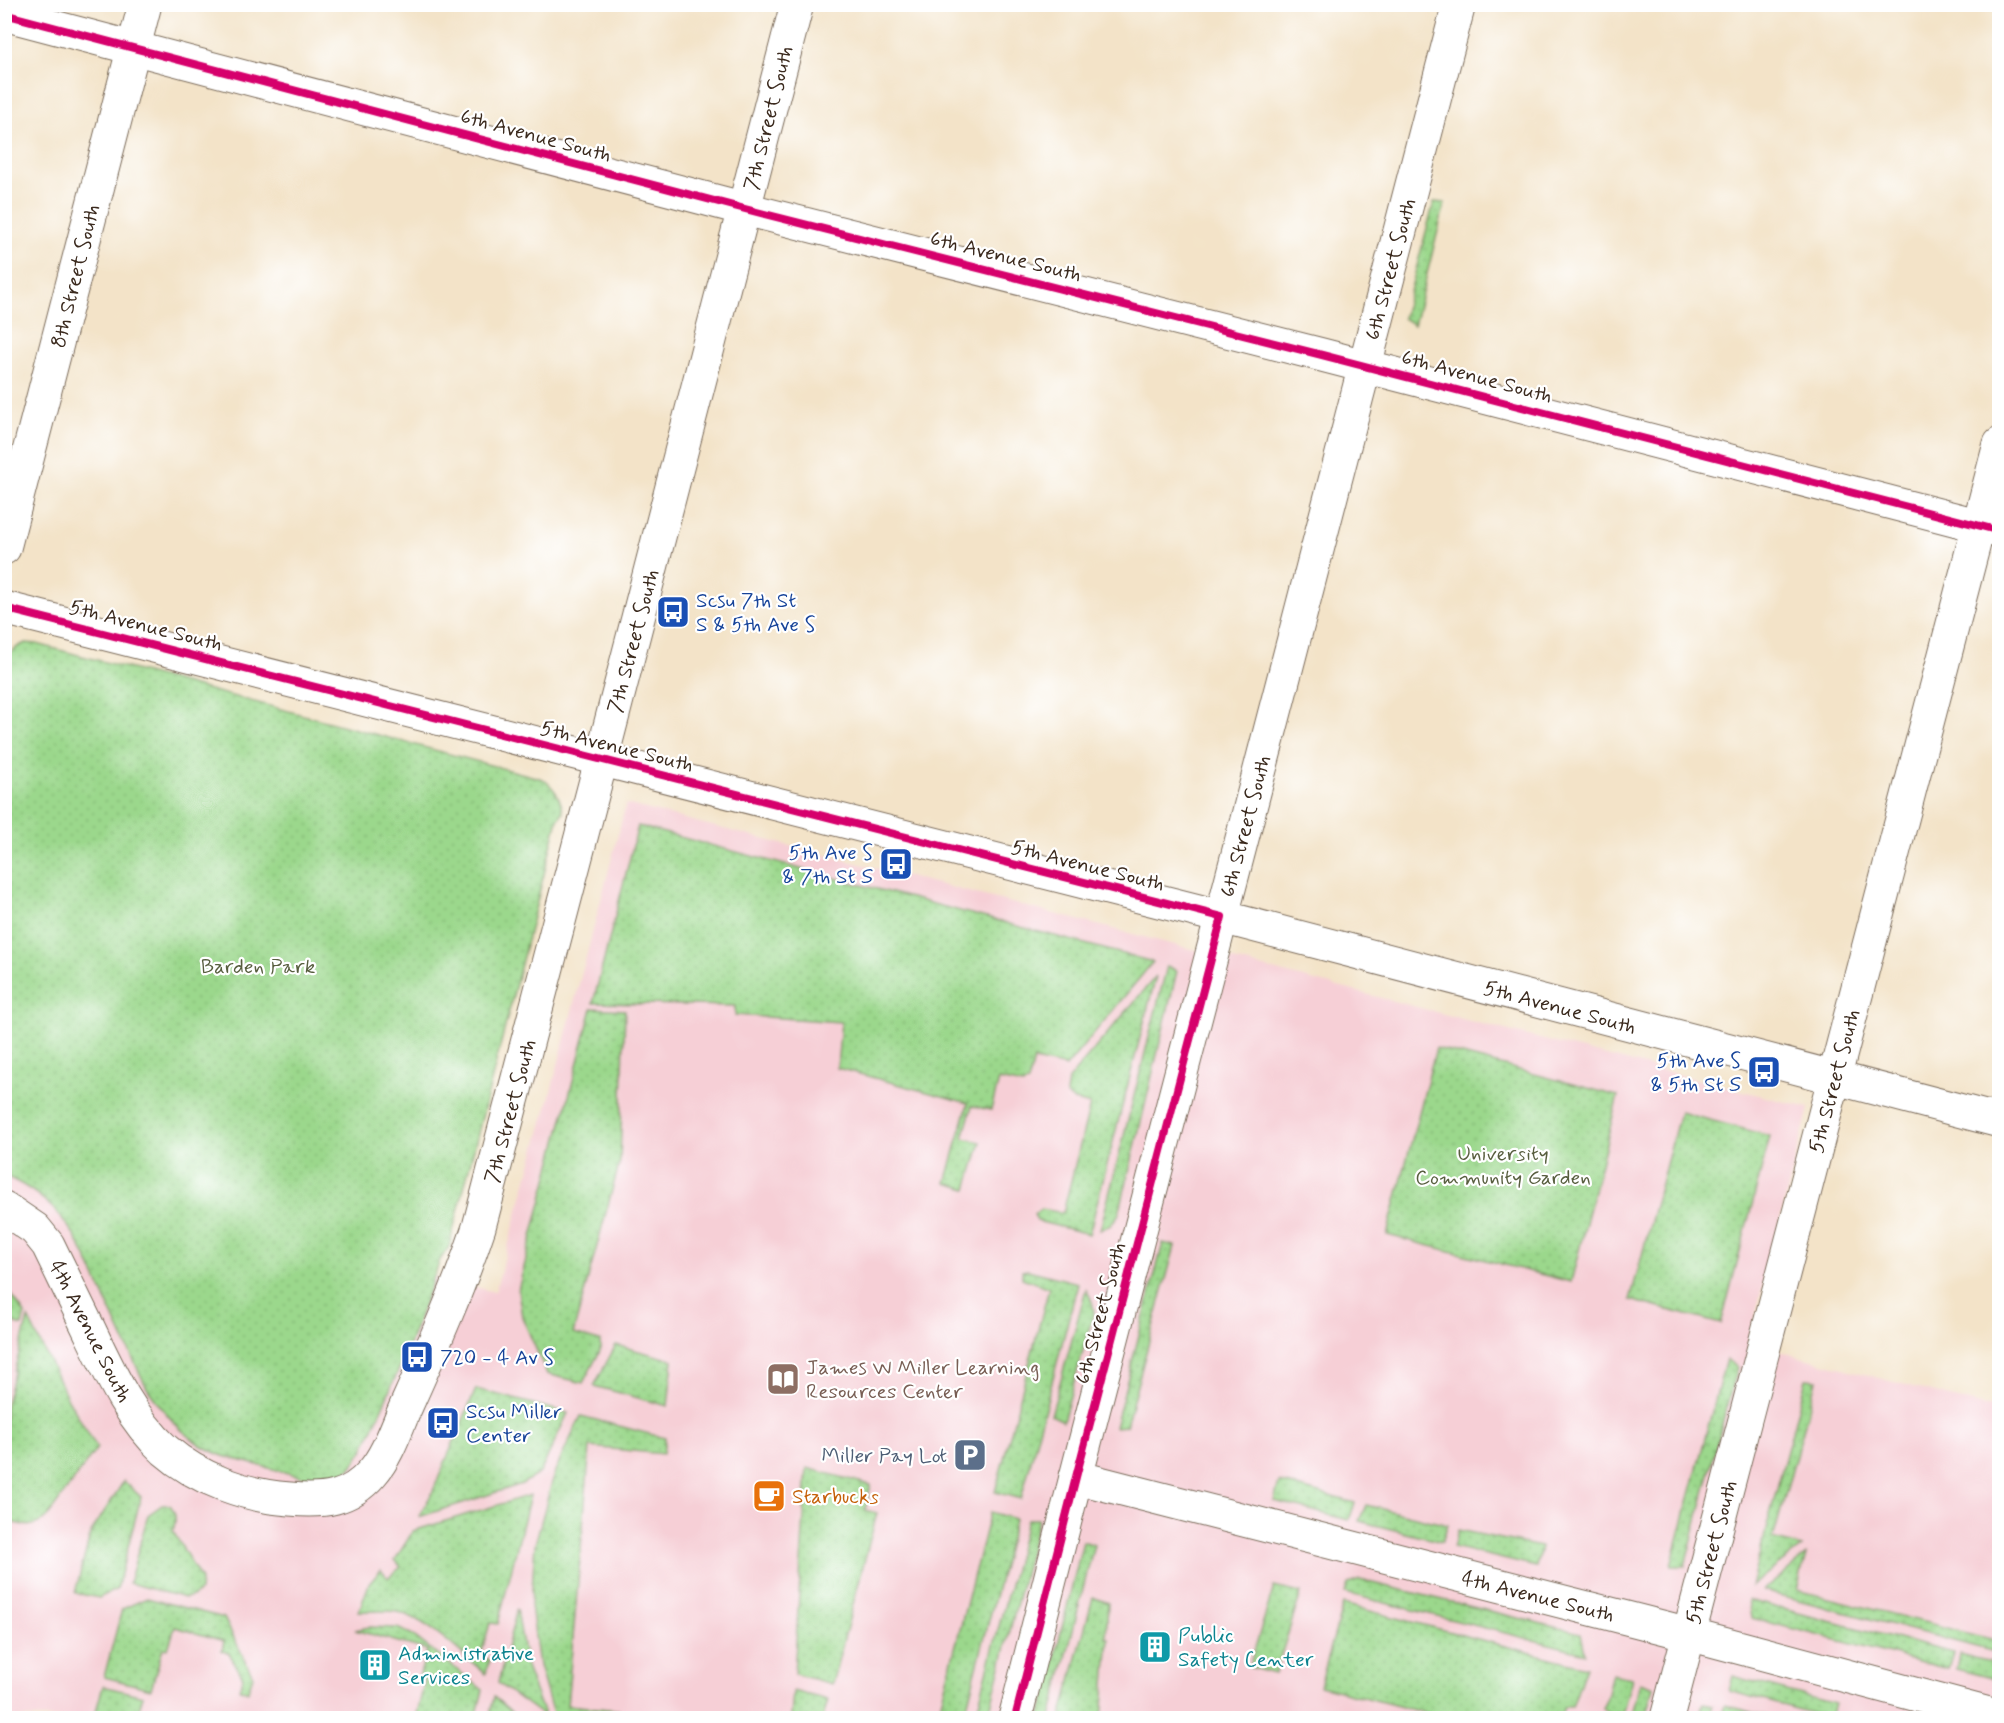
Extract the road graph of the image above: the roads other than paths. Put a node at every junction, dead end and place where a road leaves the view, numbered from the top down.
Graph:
1 (145, 4) edge
2 (797, 4) edge
3 (1459, 4) edge
4 (4, 14) edge
5 (134, 47) junction
6 (745, 209) junction
7 (1365, 366) junction
8 (2000, 444) edge
9 (1989, 528) edge
10 (4, 548) edge
11 (4, 608) edge
12 (602, 761) junction
13 (1222, 916) junction
14 (1834, 1079) junction
15 (2000, 1121) edge
16 (4, 1208) edge
17 (373, 1472) joint
18 (1076, 1477) junction
19 (1689, 1634) junction
20 (2000, 1717) edge
21 (1015, 1719) edge
22 (1667, 1719) edge

1 - 5 street, 8th Street South
2 - 6 street, 7th Street South
3 - 7 street, 6th Street South
4 - 5 street, 6th Avenue South
5 - 6 street, 6th Avenue South
5 - 10 street, 8th Street South
6 - 7 street, 6th Avenue South
6 - 12 street, 7th Street South
7 - 9 street, 6th Avenue South
7 - 13 street, 6th Street South
8 - 9 street, 5th Street South
9 - 14 street, 5th Street South
11 - 12 street, 5th Avenue South
12 - 13 street, 5th Avenue South
12 - 17 street, 7th Street South
13 - 14 street, 5th Avenue South
13 - 18 street, 6th Street South
14 - 15 street, 5th Avenue South
14 - 19 street, 5th Street South
16 - 17 street, 4th Avenue South
18 - 19 street, 4th Avenue South
18 - 21 street, 6th Street South
19 - 20 street, 4th Avenue South
19 - 22 street, 5th Street South

